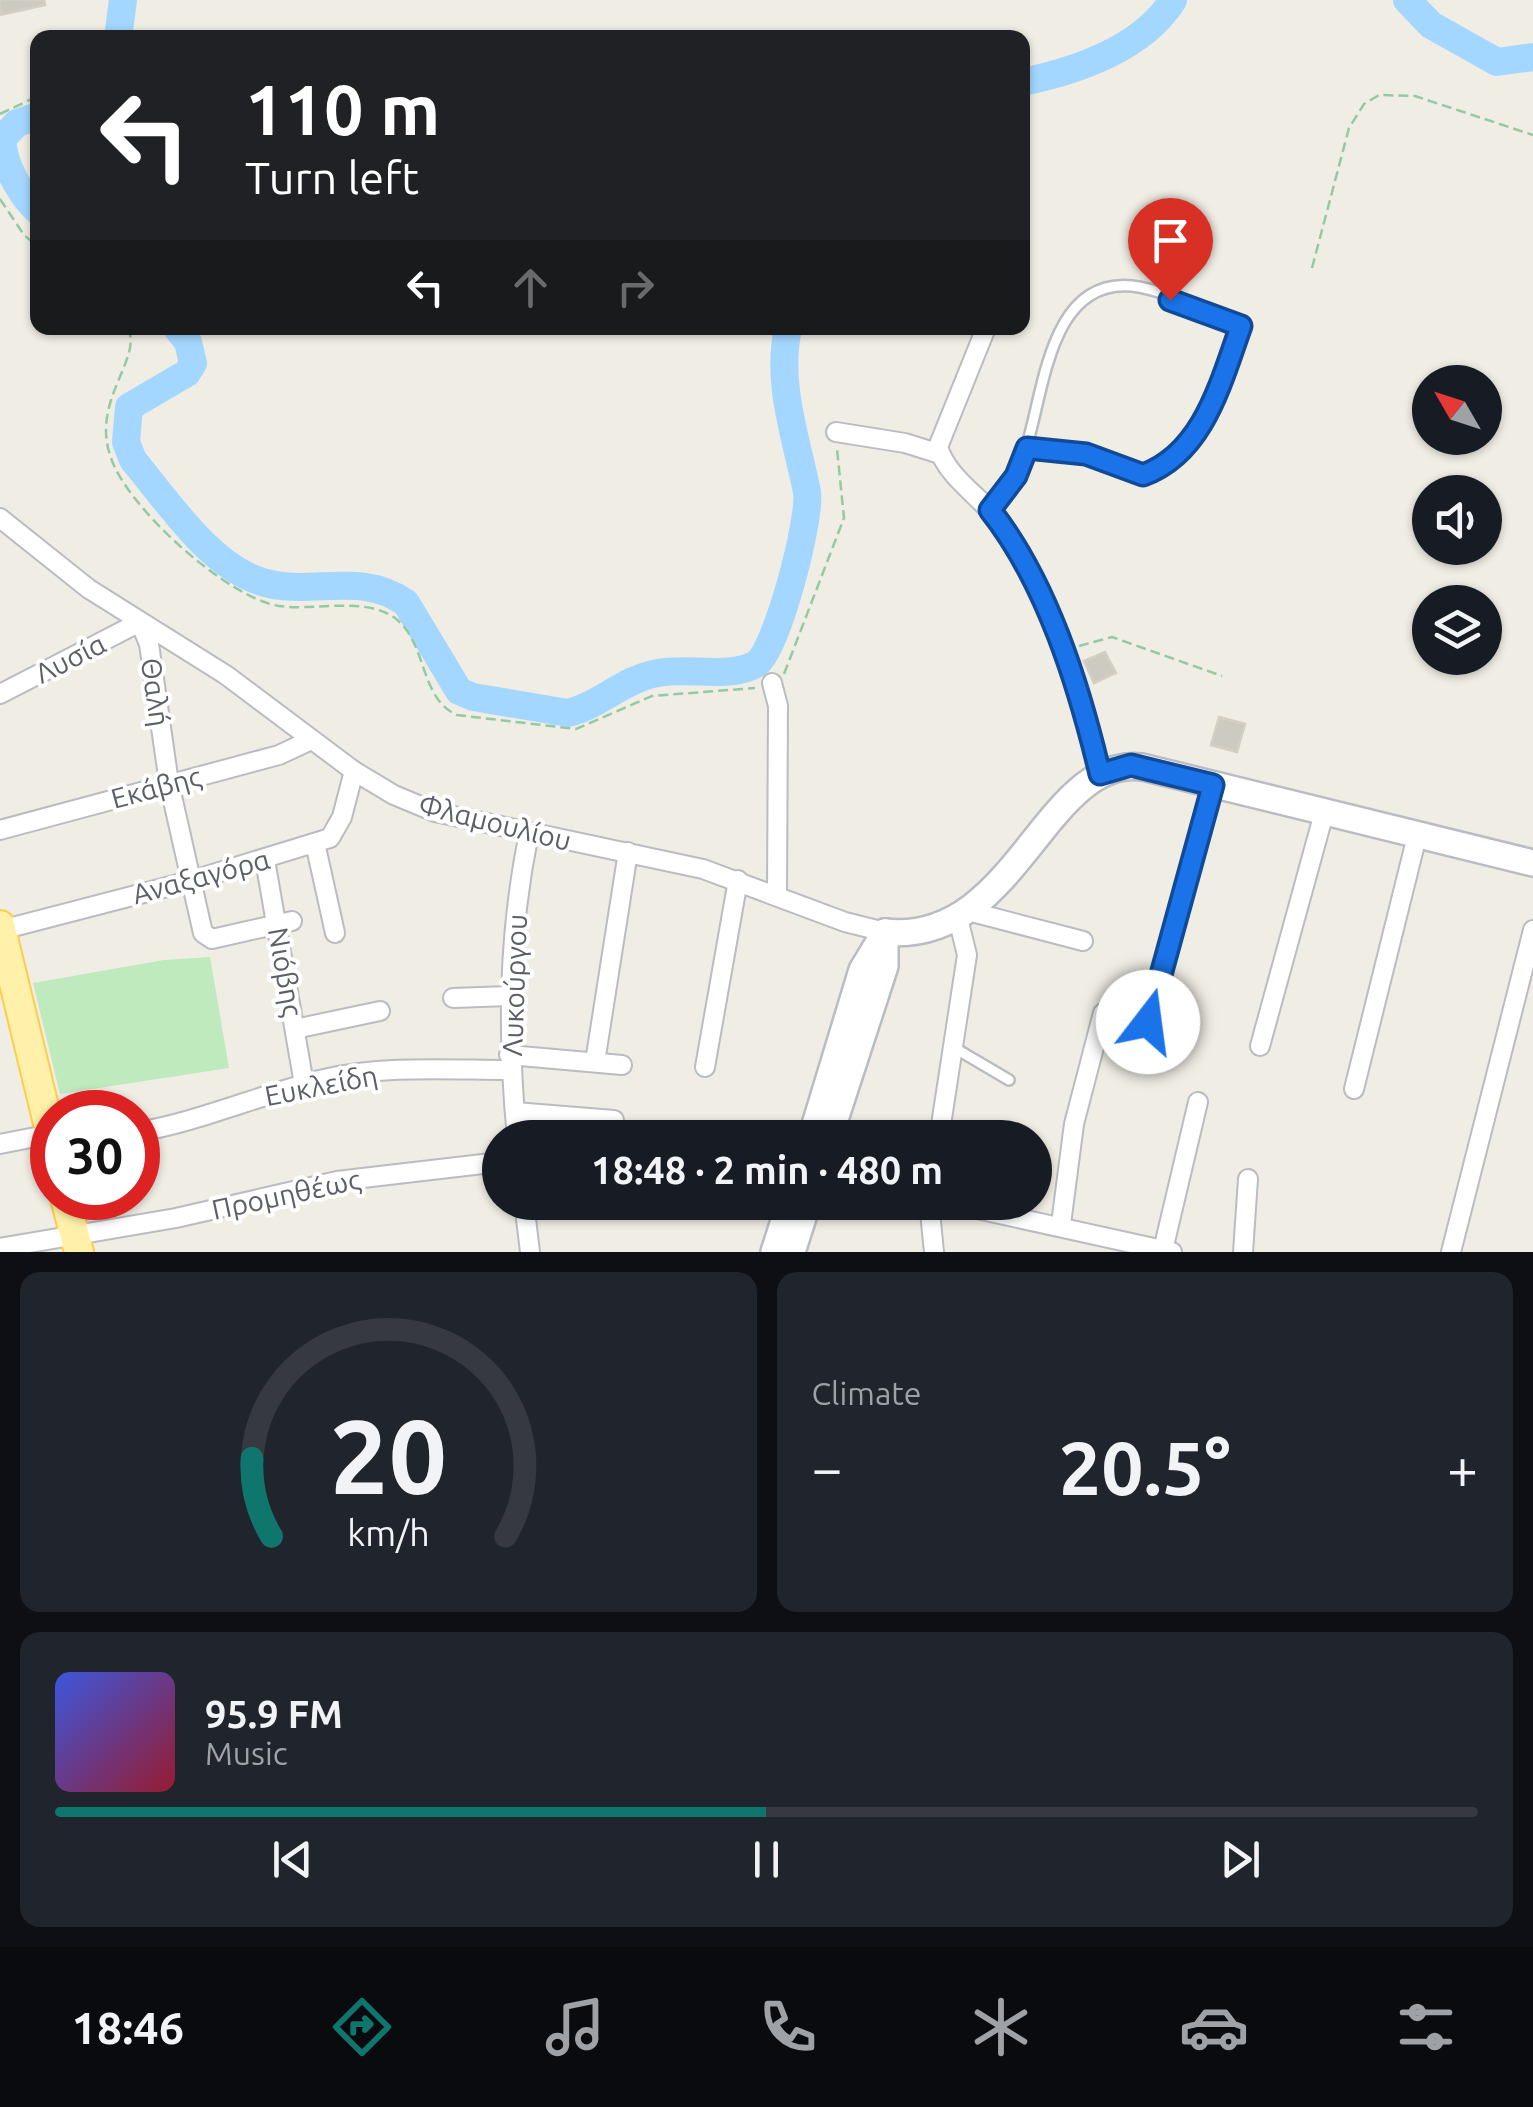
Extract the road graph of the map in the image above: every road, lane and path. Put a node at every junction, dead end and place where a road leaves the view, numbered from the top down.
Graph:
1 (30, 100) edge
2 (0, 114) edge
3 (1533, 136) edge
4 (0, 200) edge
5 (30, 240) edge
6 (1312, 268) dead end
7 (130, 335) edge
8 (983, 335) edge
9 (836, 432) joint
10 (1027, 448) junction
11 (940, 454) junction
12 (990, 510) junction
13 (0, 518) edge
14 (140, 622) junction
15 (1063, 652) junction
16 (1222, 676) dead end
17 (772, 683) junction
18 (0, 694) edge
19 (311, 740) junction
20 (354, 771) junction
21 (1100, 774) junction
22 (169, 783) junction
23 (1213, 785) junction
24 (1324, 813) junction
25 (0, 830) edge
26 (530, 833) junction
27 (1417, 836) junction
28 (315, 844) junction
29 (628, 852) junction
30 (264, 860) junction
31 (1533, 863) edge
32 (738, 880) junction
33 (190, 881) junction
34 (777, 893) junction
35 (963, 914) junction
36 (285, 922) junction
37 (1533, 930) edge
38 (886, 932) junction
39 (334, 933) dead end
40 (2, 939) edge
41 (1083, 941) dead end
42 (509, 996) junction
43 (454, 998) dead end
44 (380, 1011) dead end
45 (296, 1029) junction
46 (1260, 1046) dead end
47 (953, 1047) junction
48 (510, 1062) junction
49 (595, 1062) junction
50 (622, 1065) dead end
51 (705, 1067) dead end
52 (1009, 1080) dead end
53 (304, 1084) junction
54 (1354, 1089) dead end
55 (40, 1090) edge
56 (1198, 1102) dead end
57 (515, 1112) junction
58 (516, 1120) edge
59 (614, 1120) dead end
60 (816, 1120) edge
61 (835, 1120) edge
62 (943, 1120) edge
63 (160, 1128) edge
64 (30, 1140) edge
65 (0, 1144) edge
66 (482, 1164) edge
67 (1248, 1180) dead end
68 (69, 1220) edge
69 (526, 1220) edge
70 (784, 1220) edge
71 (802, 1220) edge
72 (931, 1220) edge
73 (1040, 1220) edge
74 (1061, 1224) junction
75 (74, 1246) edge
76 (0, 1248) edge
77 (1168, 1251) edge
78 (530, 1252) edge
79 (774, 1252) edge
80 (792, 1252) edge
81 (934, 1252) edge
82 (1243, 1252) edge
83 (1451, 1252) edge

1 - 2 path
3 - 6 path
4 - 5 path
7 - 17 path
8 - 11 street
9 - 11 street
9 - 17 path
10 - 10 lane
10 - 12 lane
11 - 12 street
12 - 15 street
13 - 14 street, Φλαμουλίου
14 - 18 street, Λυσία
14 - 19 street, Φλαμουλίου
14 - 22 street, Θαλή
15 - 16 path
15 - 21 street
17 - 34 street
19 - 20 street, Φλαμουλίου
19 - 22 street, Εκάβης
20 - 26 street, Φλαμουλίου
20 - 28 street
21 - 23 main road
21 - 35 main road
22 - 25 street, Εκάβης
22 - 33 street, Θαλή
23 - 24 main road
23 - 74 street
24 - 27 main road
24 - 46 street
26 - 29 street, Φλαμουλίου
26 - 42 street, Λυκούργου
27 - 31 main road
27 - 54 street
28 - 30 street, Αναξαγόρα
28 - 39 street
29 - 32 street, Φλαμουλίου
29 - 49 street
30 - 33 street, Αναξαγόρα
30 - 36 street, Νιόβης
32 - 34 street, Φλαμουλίου
32 - 51 street
33 - 36 street, Θαλή
33 - 40 street, Αναξαγόρα
34 - 38 street, Φλαμουλίου
35 - 38 main road
35 - 41 street
35 - 47 street
36 - 45 street, Νιόβης
37 - 83 street
38 - 60 main road
38 - 61 main road
40 - 55 main road
42 - 43 street
42 - 48 street, Λυκούργου
44 - 45 street
45 - 53 street, Νιόβης
47 - 52 lane
47 - 62 street
48 - 49 street, Ευκλείδη
48 - 53 street, Ευκλείδη
48 - 57 street, Λυκούργου
49 - 50 street, Ευκλείδη
53 - 63 street, Ευκλείδη
56 - 77 street
57 - 58 street, Λυκούργου
57 - 59 street
64 - 65 street
66 - 75 street, Προμηθέως
67 - 82 street
68 - 75 main road
69 - 78 street
70 - 79 main road
71 - 80 main road
72 - 81 street
73 - 74 street
74 - 77 street
75 - 76 street, Προμηθέως

